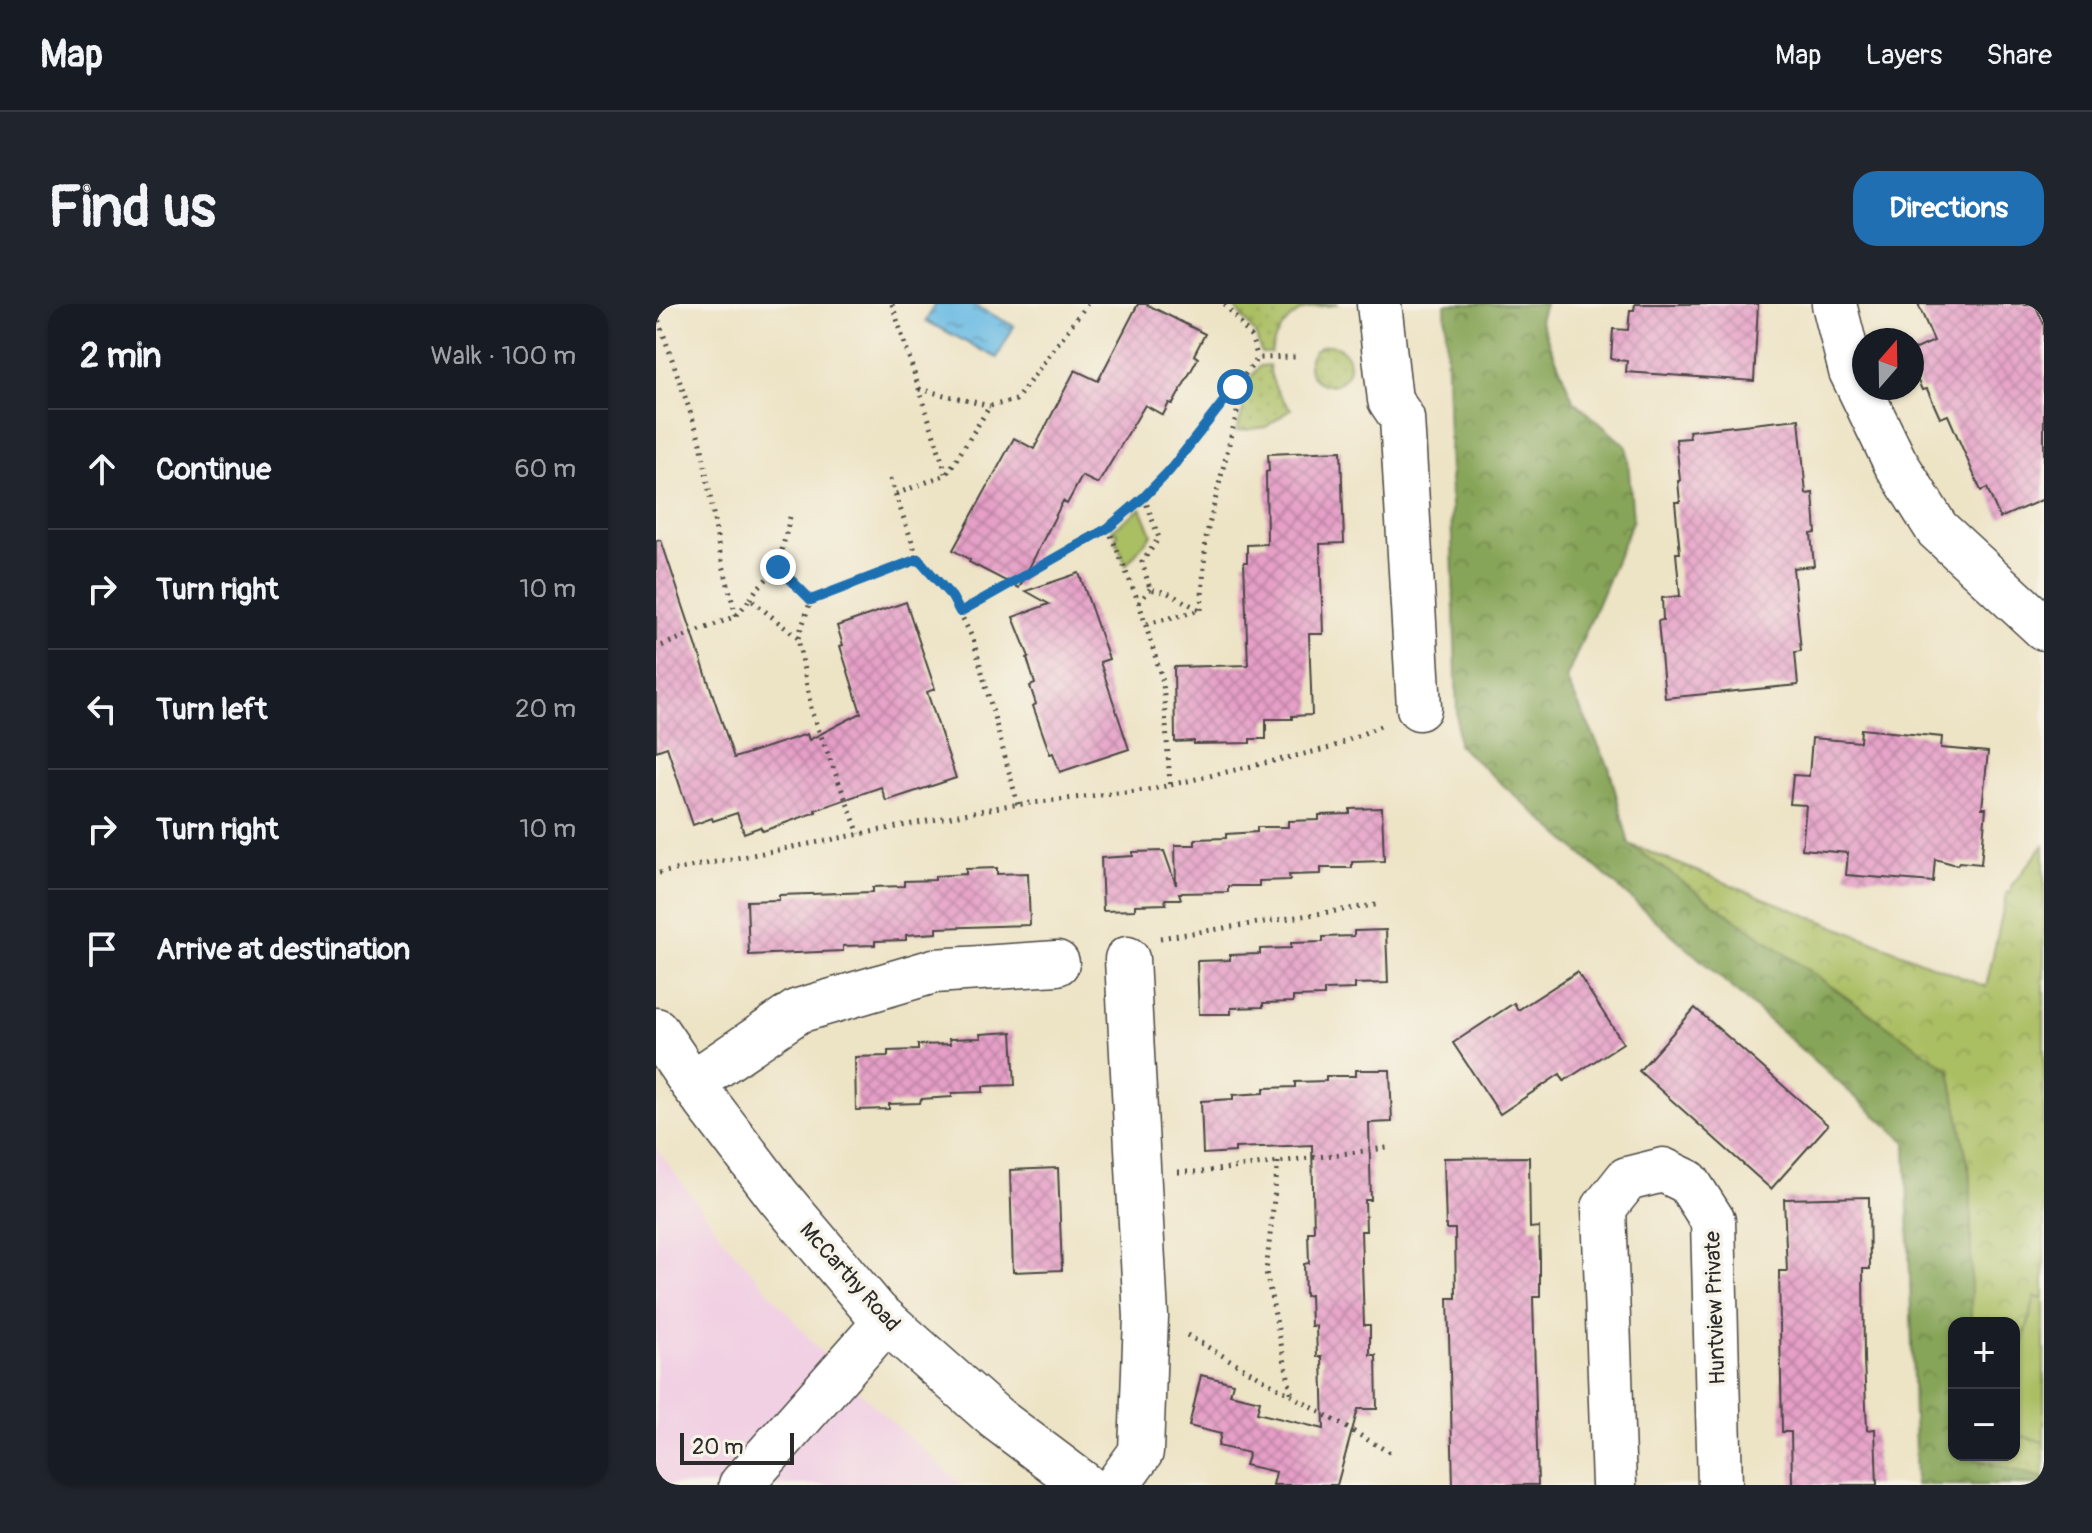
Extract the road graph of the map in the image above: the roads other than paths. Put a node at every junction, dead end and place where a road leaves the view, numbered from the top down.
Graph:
1 (1379, 304) edge
2 (1834, 304) edge
3 (2044, 628) edge
4 (1419, 708) road end
5 (1127, 959) road end
6 (1057, 963) dead end
7 (656, 1030) edge
8 (692, 1083) junction
9 (886, 1321) junction
10 (741, 1485) edge
11 (1085, 1485) edge
12 (1117, 1485) edge
13 (1614, 1485) edge
14 (1720, 1485) edge

1 - 4 street
2 - 3 street
5 - 12 street
6 - 8 street
7 - 8 street, McCarthy Road
8 - 9 street, McCarthy Road
9 - 10 street
9 - 11 street, McCarthy Road
13 - 14 street, Huntview Private

